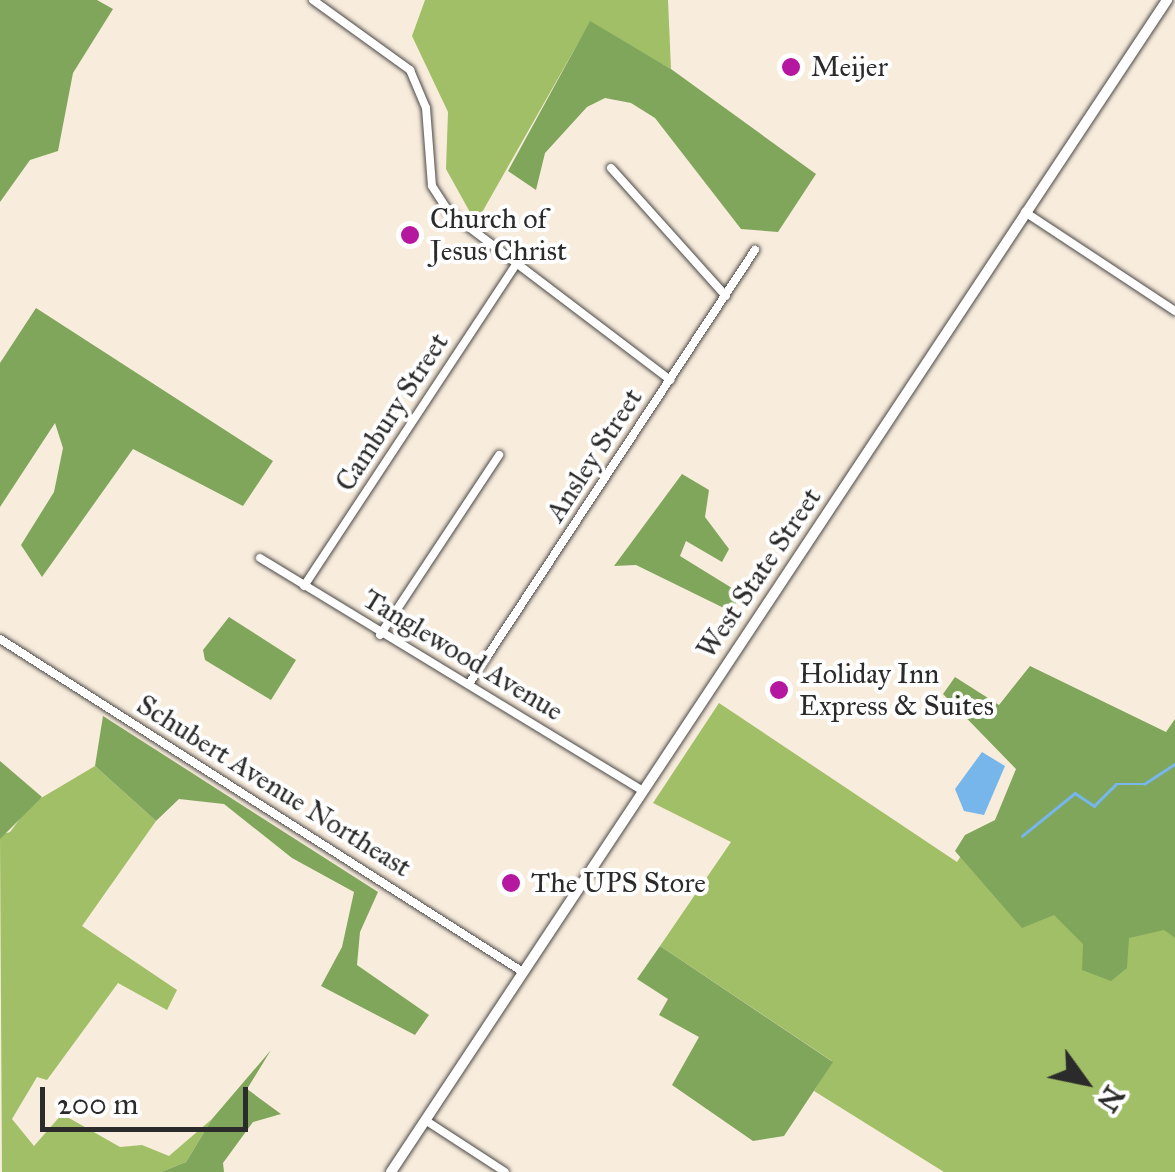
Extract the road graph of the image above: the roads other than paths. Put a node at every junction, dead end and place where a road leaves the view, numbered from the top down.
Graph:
1 (313, 0) edge
2 (1167, 0) edge
3 (611, 168) dead end
4 (1025, 212) junction
5 (755, 250) dead end
6 (517, 262) junction
7 (726, 296) junction
8 (1175, 312) edge
9 (670, 380) junction
10 (498, 456) dead end
11 (260, 558) dead end
12 (304, 586) junction
13 (380, 635) junction
14 (0, 639) edge
15 (469, 684) junction
16 (642, 790) junction
17 (522, 972) junction
18 (425, 1120) junction
19 (390, 1172) edge
20 (505, 1172) edge

1 - 6 street
2 - 4 highway, West State Street
3 - 7 street
4 - 8 street
4 - 16 highway, West State Street
5 - 7 street, Ansley Street
6 - 9 street
6 - 12 street, Cambury Street
7 - 9 street, Ansley Street
9 - 15 street, Ansley Street
10 - 13 street
11 - 12 street, Tanglewood Avenue
12 - 13 street, Tanglewood Avenue
13 - 15 street, Tanglewood Avenue
14 - 17 street, Schubert Avenue Northeast
15 - 16 street, Tanglewood Avenue
16 - 17 highway, West State Street
17 - 18 highway, West State Street
18 - 19 highway, West State Street
18 - 20 street

